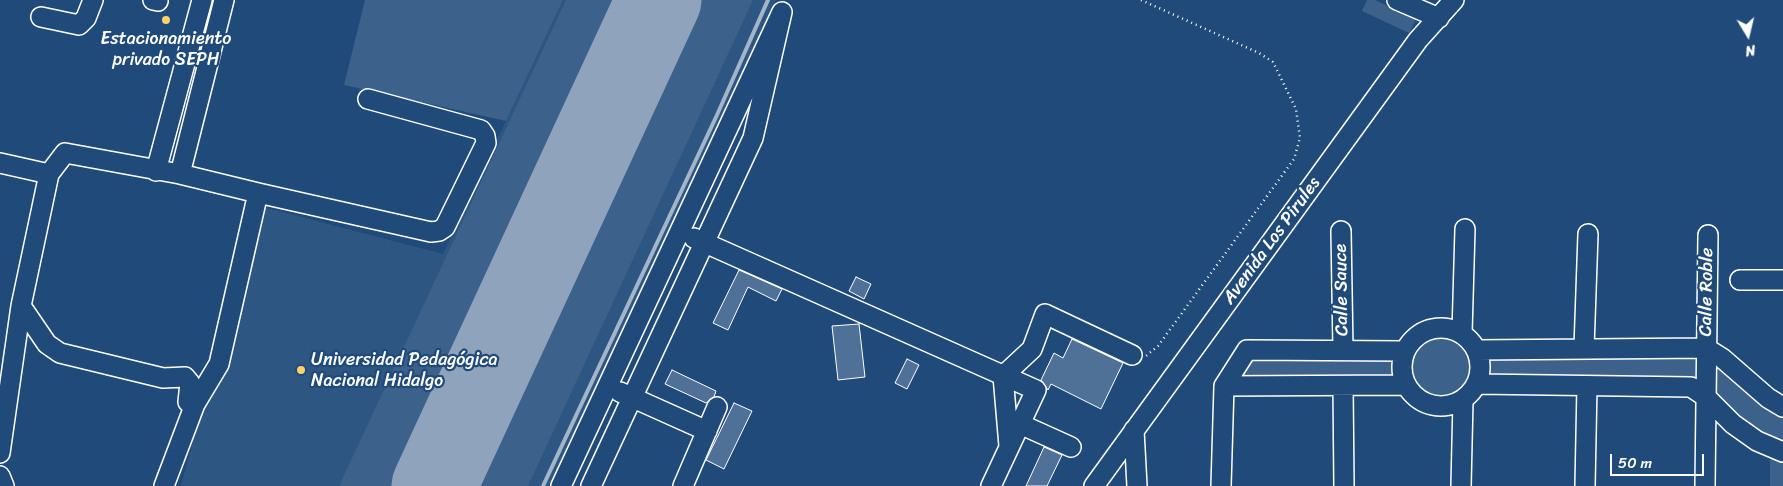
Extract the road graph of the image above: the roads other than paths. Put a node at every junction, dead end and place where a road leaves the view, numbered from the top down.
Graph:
1 (92, 0) edge
2 (202, 0) edge
3 (224, 0) edge
4 (1397, 0) edge
5 (1454, 0) edge
6 (785, 6) edge
7 (41, 17) dead end
8 (1439, 18) junction
9 (368, 99) dead end
10 (0, 162) edge
11 (156, 171) junction
12 (49, 174) junction
13 (180, 174) junction
14 (258, 193) junction
15 (1465, 229) dead end
16 (680, 231) junction
17 (1341, 231) dead end
18 (1588, 234) dead end
19 (1708, 235) dead end
20 (704, 242) junction
21 (1740, 280) dead end
22 (1783, 280) edge
23 (20, 306) junction
24 (1462, 333) junction
25 (1584, 348) junction
26 (1706, 348) junction
27 (1343, 350) junction
28 (1477, 350) junction
29 (1404, 351) junction
30 (1132, 355) road end
31 (1003, 376) junction
32 (1477, 384) junction
33 (1405, 385) junction
34 (608, 386) junction
35 (1224, 386) junction
36 (1343, 386) junction
37 (1588, 386) junction
38 (632, 397) junction
39 (1706, 397) junction
40 (1463, 400) junction
41 (196, 404) junction
42 (717, 407) dead end
43 (1783, 407) edge
44 (1020, 424) junction
45 (1134, 430) junction
46 (707, 431) junction
47 (1009, 447) junction
48 (1071, 447) dead end
49 (1783, 452) edge
50 (0, 453) edge
51 (0, 476) edge
52 (4, 486) edge
53 (164, 486) edge
54 (562, 486) edge
55 (591, 486) edge
56 (683, 486) edge
57 (991, 486) edge
58 (1094, 486) edge
59 (1137, 486) edge
60 (1221, 486) edge
61 (1344, 486) edge
62 (1462, 486) edge
63 (1585, 486) edge
64 (1706, 486) edge

1 - 7 street
2 - 11 street
3 - 13 street
4 - 8 street
5 - 8 street, Avenida Los Pirules
6 - 16 street
6 - 20 street
8 - 45 street, Avenida Los Pirules
9 - 14 street
10 - 12 street
11 - 12 street
11 - 13 street
12 - 23 street
13 - 14 street
14 - 41 street
15 - 24 street
16 - 20 street
16 - 34 street
17 - 27 street, Calle Sauce
18 - 25 street
19 - 26 street, Calle Roble
20 - 31 street
20 - 38 street
21 - 22 street
23 - 41 street
23 - 50 street
24 - 28 street
24 - 29 street
25 - 26 street
25 - 28 street
26 - 39 street, Calle Roble
26 - 43 street
27 - 29 street
27 - 35 street
28 - 32 street
29 - 33 street
30 - 31 street
31 - 44 street
31 - 47 street
32 - 37 street
32 - 40 street
33 - 36 street
33 - 40 street
34 - 38 street
34 - 54 street
35 - 36 street
35 - 60 street
36 - 61 street
37 - 39 street
37 - 63 street
38 - 46 street
38 - 55 street
39 - 49 street
39 - 64 street, Calle Roble
40 - 62 street
41 - 53 street
42 - 46 street
44 - 47 street
44 - 48 street
45 - 58 street, Avenida Los Pirules
45 - 59 street
46 - 56 street
47 - 57 street
51 - 52 street

